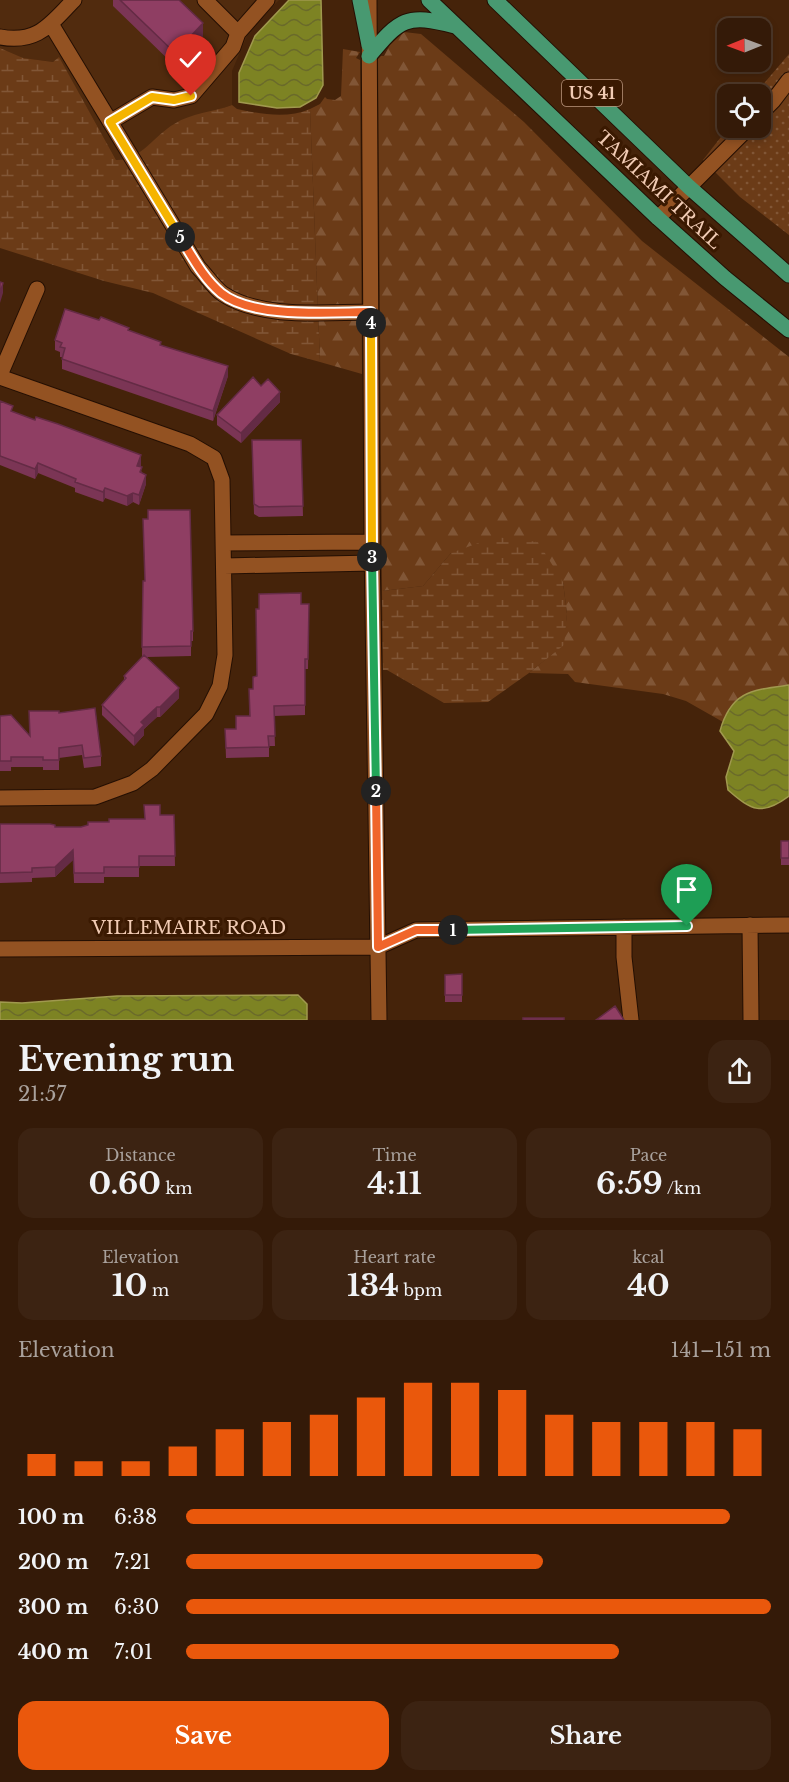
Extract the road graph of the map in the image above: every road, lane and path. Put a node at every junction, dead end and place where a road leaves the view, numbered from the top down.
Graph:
1 (206, 0) edge
2 (267, 0) edge
3 (360, 0) edge
4 (369, 0) edge
5 (429, 0) edge
6 (495, 0) edge
7 (65, 3) edge
8 (51, 24) junction
9 (457, 27) junction
10 (238, 33) junction
11 (0, 37) edge
12 (369, 51) junction
13 (789, 80) edge
14 (771, 103) edge
15 (110, 122) junction
16 (738, 138) edge
17 (689, 187) junction
18 (658, 218) junction
19 (789, 275) edge
20 (37, 289) dead end
21 (371, 312) junction
22 (789, 330) edge
23 (0, 376) edge
24 (306, 542) junction
25 (372, 542) junction
26 (224, 543) junction
27 (373, 563) junction
28 (306, 564) junction
29 (224, 566) junction
30 (0, 798) edge
31 (789, 925) edge
32 (750, 926) junction
33 (624, 927) junction
34 (378, 947) junction
35 (0, 949) edge
36 (379, 1020) edge
37 (631, 1020) edge
38 (751, 1020) edge

1 - 10 street
2 - 10 street
3 - 12 main road
4 - 12 street
5 - 9 main road, TAMIAMI TRAIL / US 41
6 - 17 main road, TAMIAMI TRAIL / US 41
7 - 8 street
8 - 11 street
8 - 15 street
9 - 12 main road
9 - 18 main road, TAMIAMI TRAIL / US 41
10 - 15 street
12 - 21 street
13 - 14 street
15 - 21 street
16 - 17 street
17 - 18 street
17 - 19 main road, TAMIAMI TRAIL / US 41
18 - 22 main road, TAMIAMI TRAIL / US 41
20 - 23 street
21 - 25 street
23 - 26 street
24 - 25 street
24 - 26 street
24 - 28 street
25 - 27 street
26 - 29 street
27 - 28 street
27 - 34 street
28 - 29 street
29 - 30 street
31 - 32 street
32 - 33 street
32 - 38 street
33 - 34 street
33 - 37 street
34 - 35 street, VILLEMAIRE ROAD
34 - 36 street

